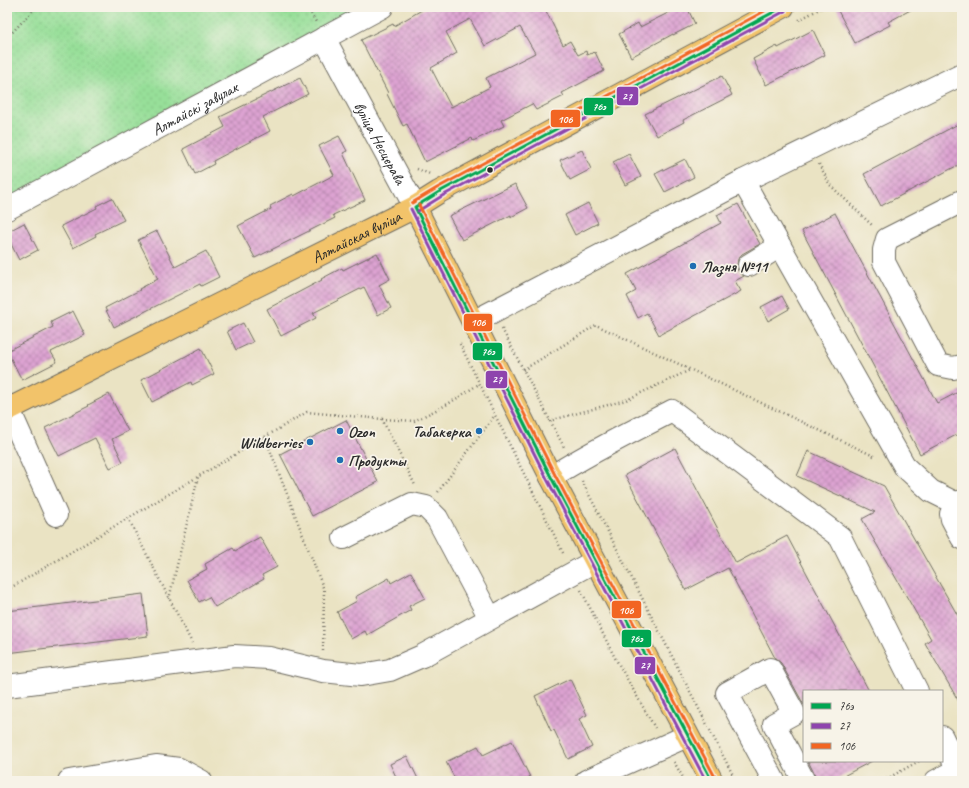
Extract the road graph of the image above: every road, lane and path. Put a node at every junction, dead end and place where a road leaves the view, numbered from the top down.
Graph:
1 (36, 7) edge
2 (382, 7) edge
3 (783, 7) edge
4 (959, 7) edge
5 (962, 12) edge
6 (7, 38) edge
7 (324, 38) junction
8 (962, 74) edge
9 (744, 181) junction
10 (830, 185) dead end
11 (962, 201) edge
12 (415, 207) junction
13 (7, 209) edge
14 (888, 239) junction
15 (780, 246) junction
16 (749, 265) dead end
17 (492, 311) junction
18 (473, 322) junction
19 (458, 340) dead end
20 (962, 366) edge
21 (690, 369) junction
22 (523, 370) junction
23 (479, 384) junction
24 (8, 408) edge
25 (495, 414) junction
26 (382, 419) junction
27 (549, 421) junction
28 (265, 437) junction
29 (572, 463) junction
30 (905, 467) junction
31 (198, 477) junction
32 (551, 477) junction
33 (959, 503) edge
34 (426, 507) junction
35 (56, 515) dead end
36 (128, 518) junction
37 (344, 538) dead end
38 (962, 538) edge
39 (595, 561) junction
40 (573, 574) junction
41 (7, 590) edge
42 (169, 600) junction
43 (490, 618) junction
44 (202, 661) junction
45 (323, 672) junction
46 (7, 686) edge
47 (917, 690) edge
48 (774, 724) junction
49 (687, 736) junction
50 (750, 737) junction
51 (943, 739) edge
52 (665, 745) junction
53 (917, 762) edge
54 (960, 769) edge
55 (69, 781) edge
56 (201, 781) edge
57 (586, 781) edge
58 (685, 781) edge
59 (712, 781) edge
60 (736, 781) edge
61 (774, 781) edge
62 (804, 781) edge
63 (883, 781) edge
64 (936, 781) edge

1 - 6 path
2 - 7 street, Алтайскі завулак
3 - 12 main road, Алтайская вуліца
4 - 5 path
7 - 12 street, вуліца Несцерава
7 - 13 street, Алтайскі завулак
8 - 9 street
9 - 15 street
9 - 17 street
10 - 14 path
11 - 14 street
12 - 18 main road, вуліца Несцерава
12 - 24 main road, Алтайская вуліца
14 - 20 street
15 - 16 street
15 - 30 street
17 - 18 street
17 - 22 path
18 - 32 main road, вуліца Несцерава
19 - 23 path
21 - 22 path
21 - 27 path
21 - 30 path
22 - 27 path
23 - 25 path
23 - 26 path
24 - 35 street
25 - 34 path
25 - 40 path
26 - 28 path
26 - 34 path
27 - 29 path
28 - 31 path
28 - 45 path
29 - 32 street
29 - 47 street
29 - 60 path
30 - 33 street
31 - 36 path
31 - 42 path
32 - 39 main road, вуліца Несцерава
33 - 38 street
34 - 37 street
34 - 43 street
36 - 41 path
36 - 42 path
39 - 40 street
39 - 49 main road, вуліца Несцерава
40 - 43 street
40 - 52 path
42 - 44 path
43 - 45 street
44 - 45 street
44 - 46 street
48 - 50 street
48 - 50 street
48 - 62 street
49 - 52 street
49 - 59 main road, вуліца Несцерава
50 - 61 street
51 - 54 street
52 - 57 street
52 - 58 path
53 - 63 path
54 - 64 street
55 - 56 street

